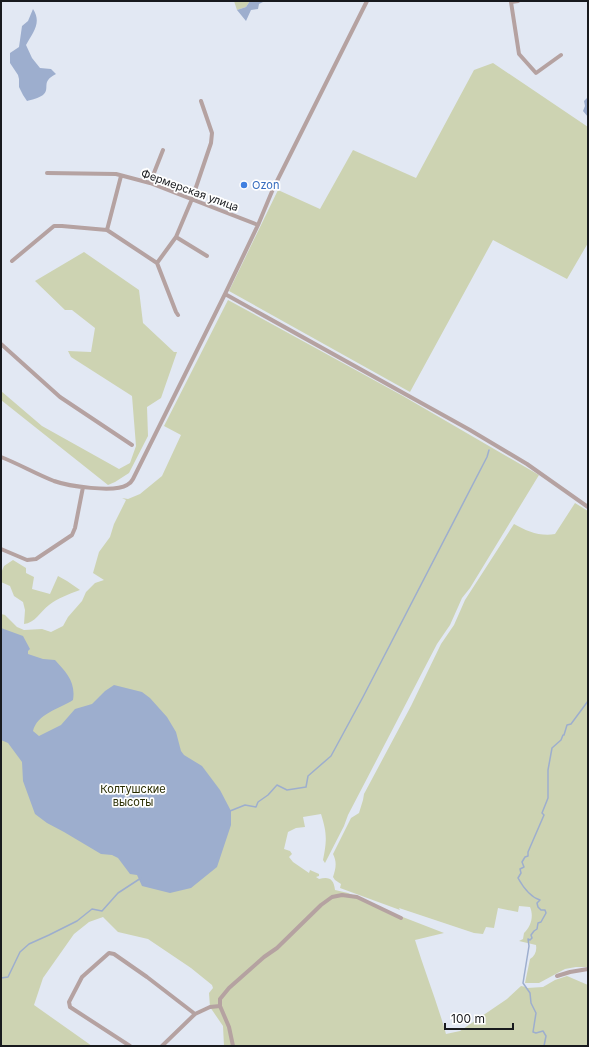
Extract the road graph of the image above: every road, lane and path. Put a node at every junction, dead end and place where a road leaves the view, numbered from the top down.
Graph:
1 (367, 1) edge
2 (518, 1) edge
3 (561, 55) dead end
4 (201, 101) dead end
5 (163, 150) dead end
6 (47, 173) dead end
7 (121, 176) junction
8 (150, 183) junction
9 (192, 199) junction
10 (258, 225) junction
11 (107, 230) junction
12 (176, 238) junction
13 (207, 256) dead end
14 (12, 261) dead end
15 (156, 263) junction
16 (225, 294) junction
17 (178, 315) dead end
18 (1, 344) edge
19 (132, 445) dead end
20 (1, 456) edge
21 (82, 487) junction
22 (588, 507) edge
23 (1, 549) edge
24 (402, 918) dead end
25 (588, 969) edge
26 (557, 976) dead end
27 (220, 1006) junction
28 (195, 1014) junction
29 (130, 1046) edge
30 (162, 1046) edge
31 (233, 1046) edge

1 - 10 street
2 - 3 street
4 - 9 street
5 - 8 street
6 - 7 street, Фермерская улица
7 - 8 street, Фермерская улица
7 - 11 street
8 - 9 street, Фермерская улица
9 - 10 street, Фермерская улица
9 - 12 street
10 - 16 street
11 - 14 street
11 - 15 street
12 - 13 street
12 - 15 street
15 - 17 street
16 - 21 street
16 - 22 street
18 - 19 street
20 - 21 street
21 - 23 street
24 - 27 street
25 - 26 street
27 - 28 street
27 - 31 street
28 - 29 street
28 - 30 street

